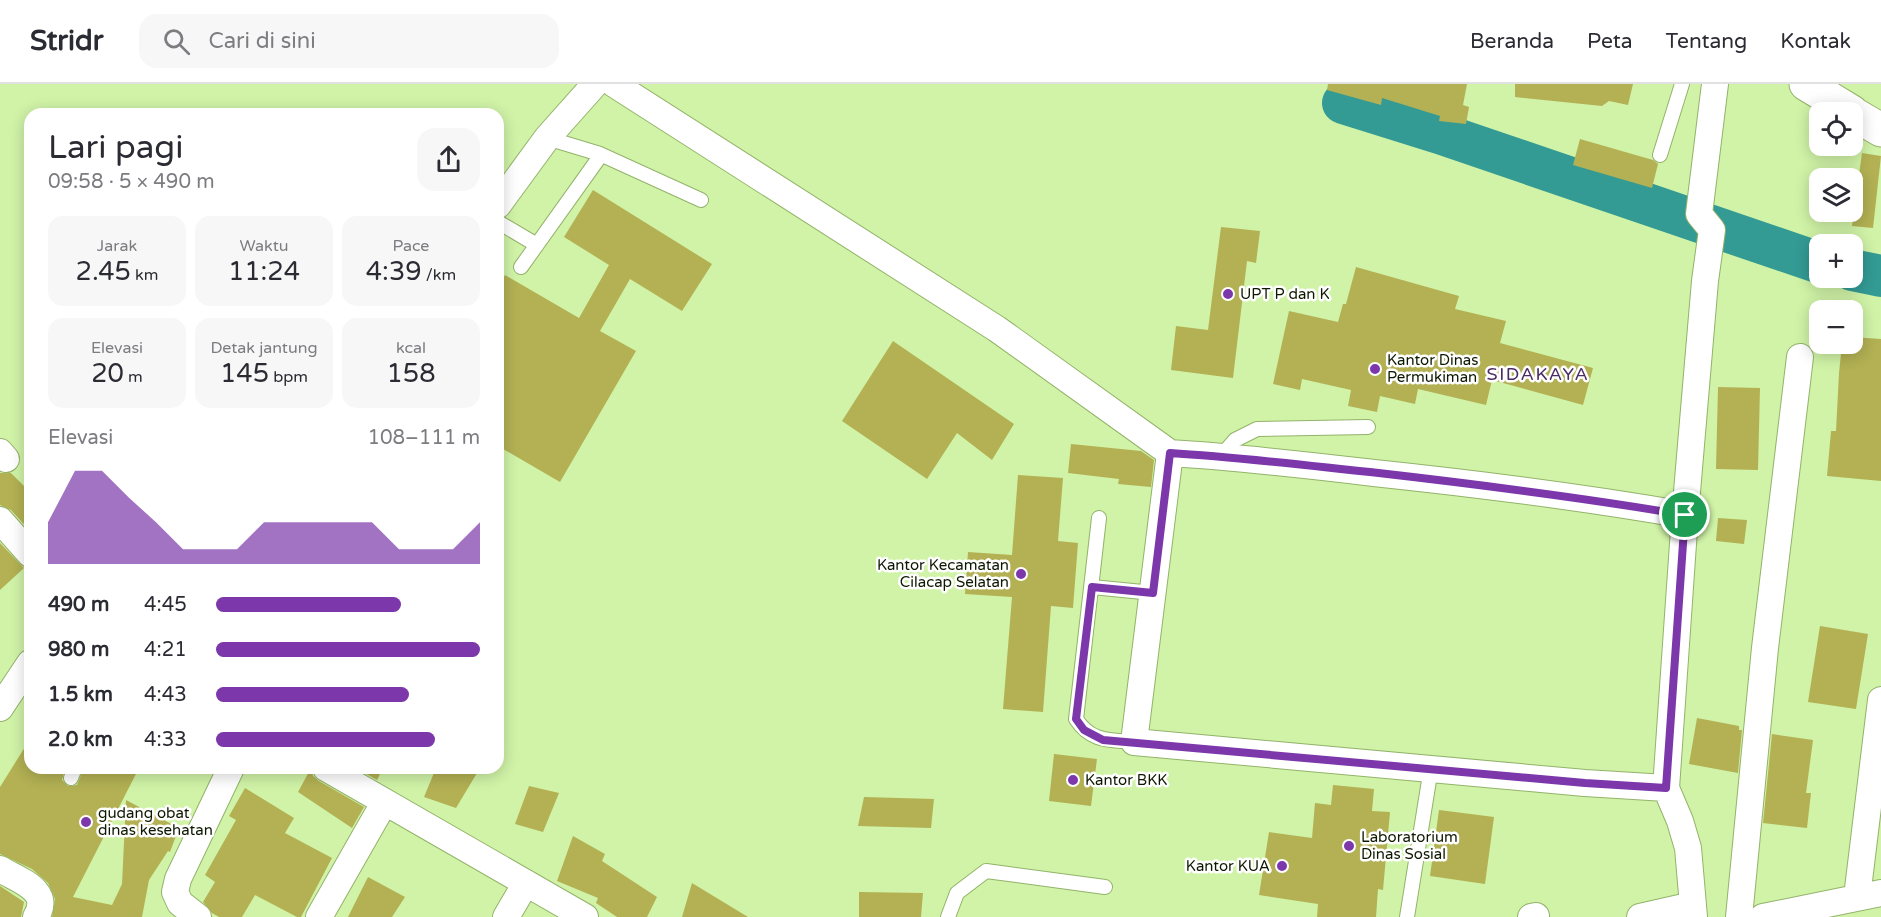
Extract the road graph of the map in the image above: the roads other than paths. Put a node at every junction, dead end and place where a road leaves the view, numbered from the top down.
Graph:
1 (595, 84) edge
2 (614, 84) edge
3 (1682, 84) edge
4 (1716, 84) edge
5 (1806, 84) edge
6 (1835, 102) edge
7 (1863, 119) edge
8 (1881, 130) edge
9 (547, 138) junction
10 (601, 155) junction
11 (1660, 155) dead end
12 (504, 197) edge
13 (701, 200) dead end
14 (504, 226) edge
15 (537, 245) junction
16 (521, 267) dead end
17 (1800, 357) dead end
18 (1368, 427) dead end
19 (1170, 453) junction
20 (1225, 456) junction
21 (1685, 515) junction
22 (1100, 518) dead end
23 (0, 520) edge
24 (24, 547) edge
25 (1092, 587) junction
26 (1153, 593) junction
27 (24, 672) edge
28 (1881, 700) edge
29 (0, 708) edge
30 (1134, 742) junction
31 (1431, 768) junction
32 (228, 774) edge
33 (336, 774) edge
34 (1666, 788) junction
35 (384, 803) junction
36 (0, 869) edge
37 (526, 883) junction
38 (1105, 887) dead end
39 (1869, 895) edge
40 (1694, 911) edge
41 (36, 917) edge
42 (198, 917) edge
43 (319, 917) edge
44 (506, 917) edge
45 (585, 917) edge
46 (948, 917) edge
47 (1407, 917) edge
48 (1640, 917) edge
49 (1739, 917) edge
50 (1763, 917) edge

1 - 9 street
2 - 19 street
3 - 11 lane
4 - 21 street
5 - 6 street
7 - 8 street
9 - 10 lane
9 - 12 street
10 - 13 lane
10 - 15 lane
14 - 15 lane
15 - 16 lane
17 - 49 street
18 - 20 lane
19 - 20 street
19 - 26 street
20 - 21 street
21 - 34 street
22 - 25 lane
23 - 24 street
25 - 26 lane
25 - 30 lane
26 - 30 street
27 - 29 street
28 - 39 street
30 - 31 street
31 - 34 street
31 - 47 lane
32 - 42 street
33 - 35 street
34 - 40 street
35 - 37 street
35 - 43 street
36 - 41 street
37 - 44 street
37 - 45 street
38 - 46 lane
39 - 50 street
40 - 48 street

